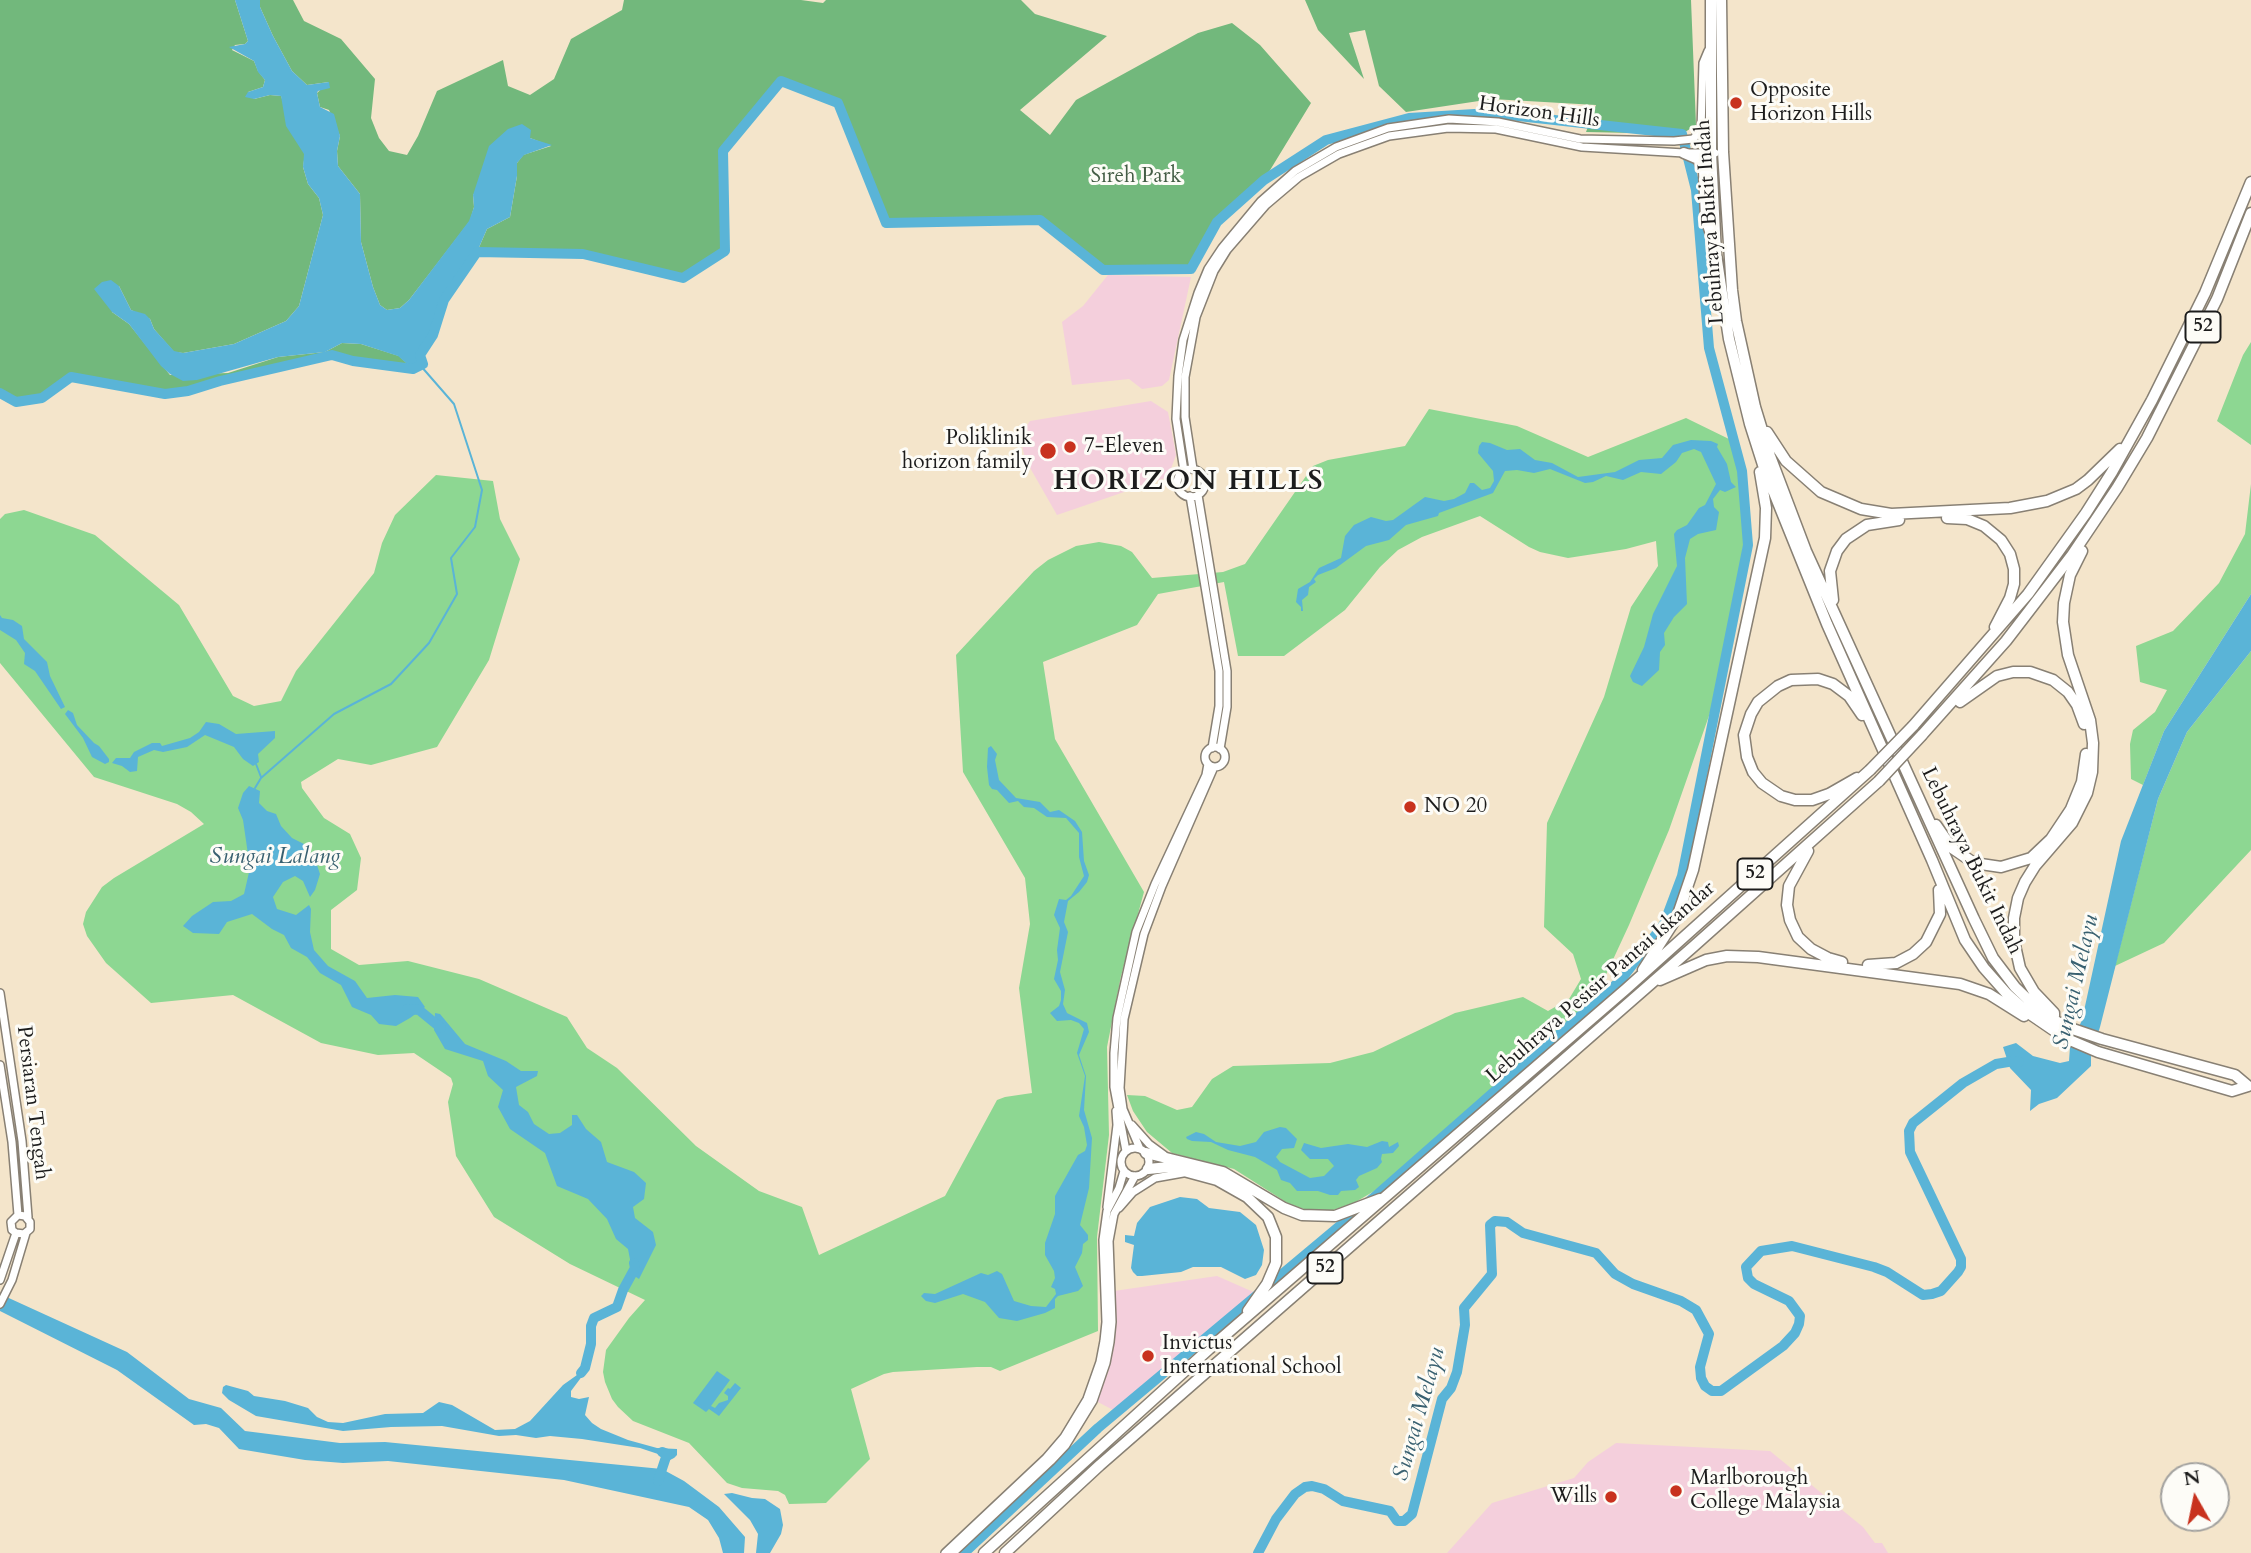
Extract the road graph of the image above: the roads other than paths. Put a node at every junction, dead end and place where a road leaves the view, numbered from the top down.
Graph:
1 (1710, 0) edge
2 (1721, 0) edge
3 (1710, 46) junction
4 (1723, 152) junction
5 (1684, 153) junction
6 (1711, 153) junction
7 (2251, 182) edge
8 (2251, 213) edge
9 (1716, 254) junction
10 (1755, 407) junction
11 (1750, 424) junction
12 (2133, 435) junction
13 (1188, 470) junction
14 (1194, 495) junction
15 (2093, 526) junction
16 (1840, 626) junction
17 (1993, 637) junction
18 (1941, 716) junction
19 (1876, 734) junction
20 (1216, 748) junction
21 (1211, 766) junction
22 (1869, 772) junction
23 (1924, 809) junction
24 (1814, 839) junction
25 (1932, 860) junction
26 (1644, 981) junction
27 (0, 993) edge
28 (2035, 1018) junction
29 (2054, 1019) junction
30 (2069, 1033) junction
31 (0, 1065) edge
32 (1114, 1087) junction
33 (1123, 1109) junction
34 (1126, 1151) junction
35 (1143, 1151) junction
36 (1176, 1161) junction
37 (1148, 1169) junction
38 (1124, 1171) junction
39 (1187, 1172) junction
40 (1135, 1176) junction
41 (1386, 1197) junction
42 (1111, 1212) junction
43 (18, 1215) junction
44 (27, 1217) junction
45 (16, 1233) junction
46 (26, 1233) junction
47 (1, 1278) edge
48 (0, 1304) edge
49 (1239, 1324) junction
50 (946, 1553) edge
51 (953, 1553) edge
52 (984, 1553) edge
53 (1005, 1553) edge

1 - 3 highway, Lebuhraya Bukit Indah
2 - 4 highway, Lebuhraya Bukit Indah
3 - 6 highway, Lebuhraya Bukit Indah
3 - 13 street, Horizon Hills
4 - 6 street, Horizon Hills
4 - 10 highway, Lebuhraya Bukit Indah
5 - 6 street, Horizon Hills
5 - 9 highway
5 - 13 street, Horizon Hills
6 - 9 highway, Lebuhraya Bukit Indah
7 - 12 highway, Lebuhraya Pesisir Pantai Iskandar / 52
8 - 15 highway, Lebuhraya Pesisir Pantai Iskandar / 52
9 - 11 highway, Lebuhraya Bukit Indah
10 - 12 highway
10 - 16 highway, Lebuhraya Bukit Indah
11 - 19 highway, Lebuhraya Bukit Indah
11 - 26 highway
12 - 17 highway, Lebuhraya Pesisir Pantai Iskandar / 52
13 - 14 street, Horizon Hills
13 - 14 street, Horizon Hills
14 - 20 street
15 - 18 highway, Lebuhraya Pesisir Pantai Iskandar / 52
15 - 29 highway
16 - 17 highway
16 - 23 highway, Lebuhraya Bukit Indah
17 - 22 highway, Lebuhraya Pesisir Pantai Iskandar / 52, bridge
18 - 23 highway
18 - 24 highway, Lebuhraya Pesisir Pantai Iskandar / 52, bridge
19 - 22 highway
19 - 25 highway, Lebuhraya Bukit Indah
20 - 21 street
20 - 21 street
21 - 32 street
21 - 33 street
22 - 26 highway, Lebuhraya Pesisir Pantai Iskandar / 52
23 - 29 highway, Lebuhraya Bukit Indah
24 - 25 highway
24 - 26 highway, Lebuhraya Pesisir Pantai Iskandar / 52
25 - 28 highway, Lebuhraya Bukit Indah
26 - 28 highway
26 - 41 highway, Lebuhraya Pesisir Pantai Iskandar / 52
26 - 53 highway, Lebuhraya Pesisir Pantai Iskandar / 52
27 - 44 street, Persiaran Tengah
28 - 30 highway, Lebuhraya Bukit Indah
29 - 30 highway, Lebuhraya Bukit Indah
30 - 30 highway, Lebuhraya Bukit Indah
31 - 43 street, Persiaran Tengah
32 - 34 street
32 - 42 street
33 - 35 street
33 - 36 street
34 - 35 street
34 - 38 street
35 - 36 highway
35 - 37 street
36 - 41 highway
37 - 39 highway
37 - 40 street
38 - 40 street
38 - 42 street
39 - 42 street
39 - 49 highway
40 - 42 street
41 - 49 highway, Lebuhraya Pesisir Pantai Iskandar / 52
42 - 50 street
42 - 51 street
43 - 44 street
43 - 45 street
44 - 46 street
45 - 46 street
45 - 47 street
46 - 48 street
49 - 52 highway, Lebuhraya Pesisir Pantai Iskandar / 52

